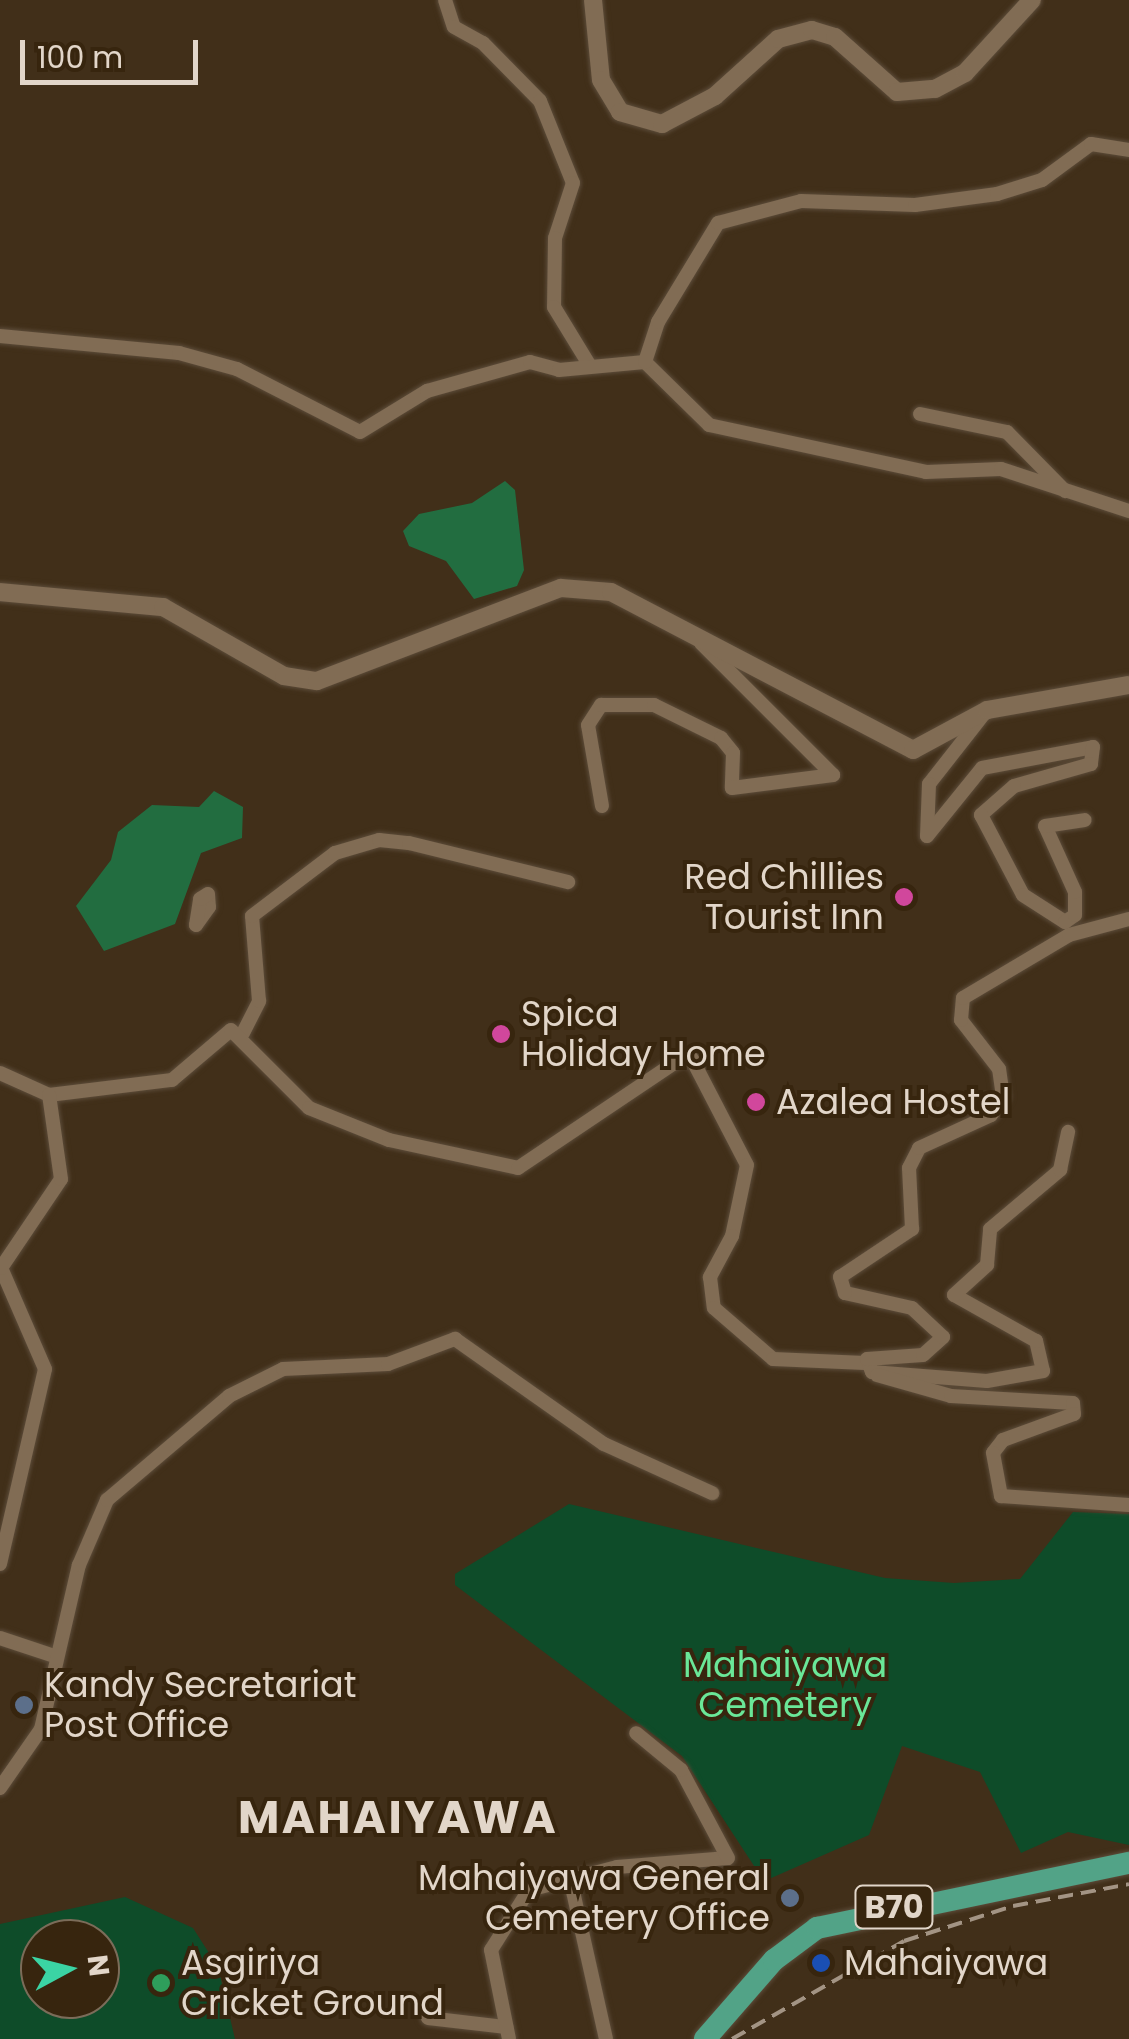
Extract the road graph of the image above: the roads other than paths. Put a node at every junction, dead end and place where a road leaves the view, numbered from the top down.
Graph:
1 (445, 0) edge
2 (593, 0) edge
3 (1032, 0) edge
4 (1129, 150) edge
5 (0, 336) edge
6 (645, 362) junction
7 (590, 366) junction
8 (920, 414) dead end
9 (1069, 495) junction
10 (1129, 511) edge
11 (0, 592) edge
12 (697, 638) junction
13 (1129, 685) edge
14 (987, 710) junction
15 (602, 806) dead end
16 (1085, 820) dead end
17 (568, 882) dead end
18 (1129, 919) edge
19 (242, 1033) junction
20 (0, 1073) edge
21 (49, 1096) junction
22 (1068, 1132) dead end
23 (868, 1368) junction
24 (712, 1493) dead end
25 (1129, 1506) edge
26 (0, 1564) edge
27 (0, 1638) edge
28 (57, 1657) junction
29 (636, 1733) dead end
30 (0, 1788) edge
31 (1129, 1863) edge
32 (570, 1878) junction
33 (428, 2018) dead end
34 (507, 2033) edge
35 (606, 2039) edge
36 (705, 2039) edge

1 - 7 street
2 - 3 street
4 - 6 street
5 - 7 street
6 - 7 street
6 - 9 street
8 - 9 street
9 - 10 street
11 - 12 street
12 - 14 street
12 - 15 street
13 - 14 street
14 - 16 street
17 - 19 street
18 - 23 street
19 - 21 street
19 - 23 street
20 - 21 street
21 - 26 street
22 - 23 street
23 - 25 street
24 - 28 street
27 - 28 street
28 - 30 street
29 - 32 street
31 - 36 main road, B70
32 - 34 street
32 - 35 street
33 - 34 street

